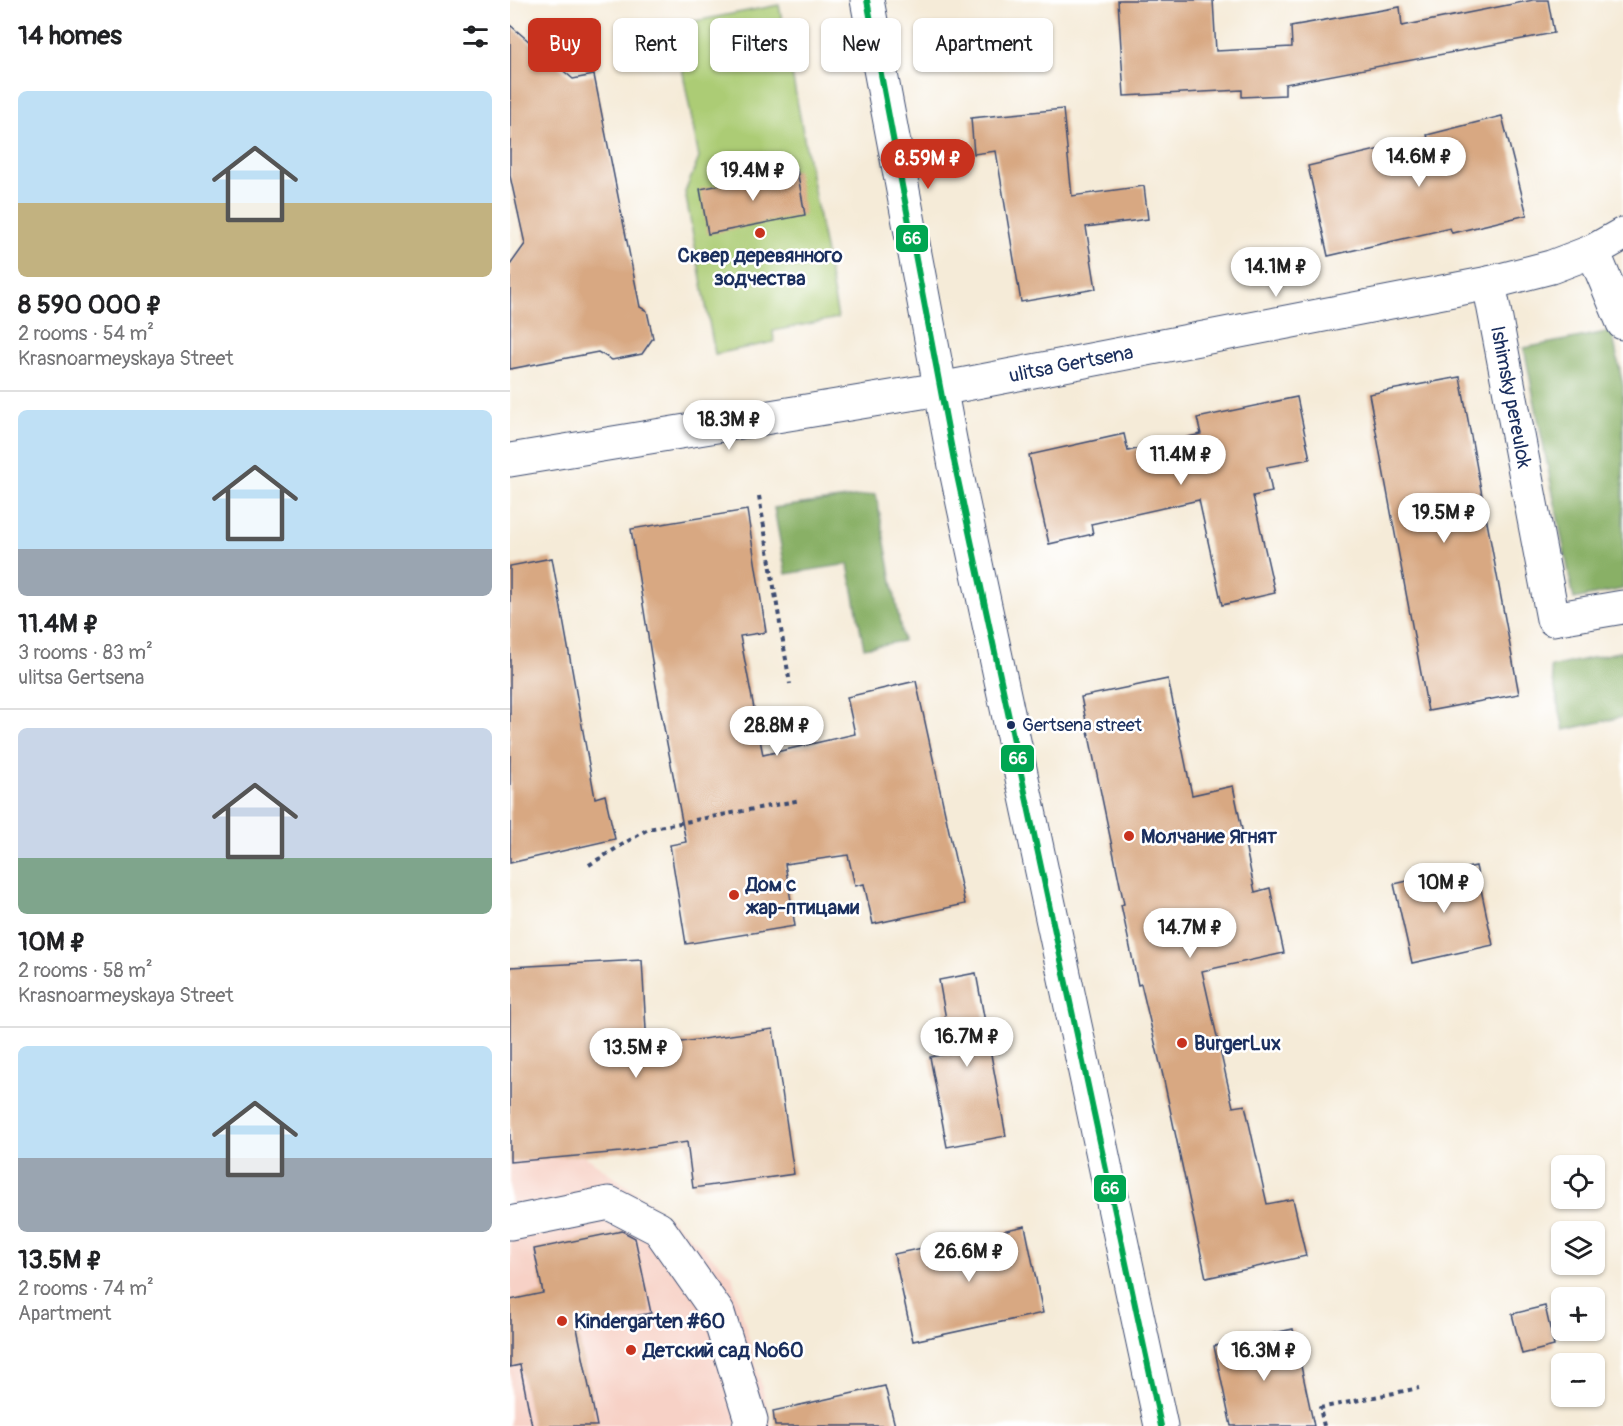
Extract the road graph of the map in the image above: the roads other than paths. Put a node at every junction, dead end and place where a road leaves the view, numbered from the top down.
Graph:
1 (867, 0) edge
2 (1623, 234) edge
3 (1593, 251) junction
4 (1489, 283) junction
5 (1623, 323) edge
6 (940, 389) junction
7 (510, 460) edge
8 (1623, 607) edge
9 (510, 1223) edge
10 (749, 1426) edge
11 (1161, 1426) edge

1 - 6 main road
2 - 3 main road, ulitsa Gertsena
3 - 4 main road, ulitsa Gertsena
3 - 5 main road
4 - 6 main road, ulitsa Gertsena
4 - 8 main road, Ishimsky pereulok
6 - 7 main road, ulitsa Gertsena
6 - 11 main road
9 - 10 main road

